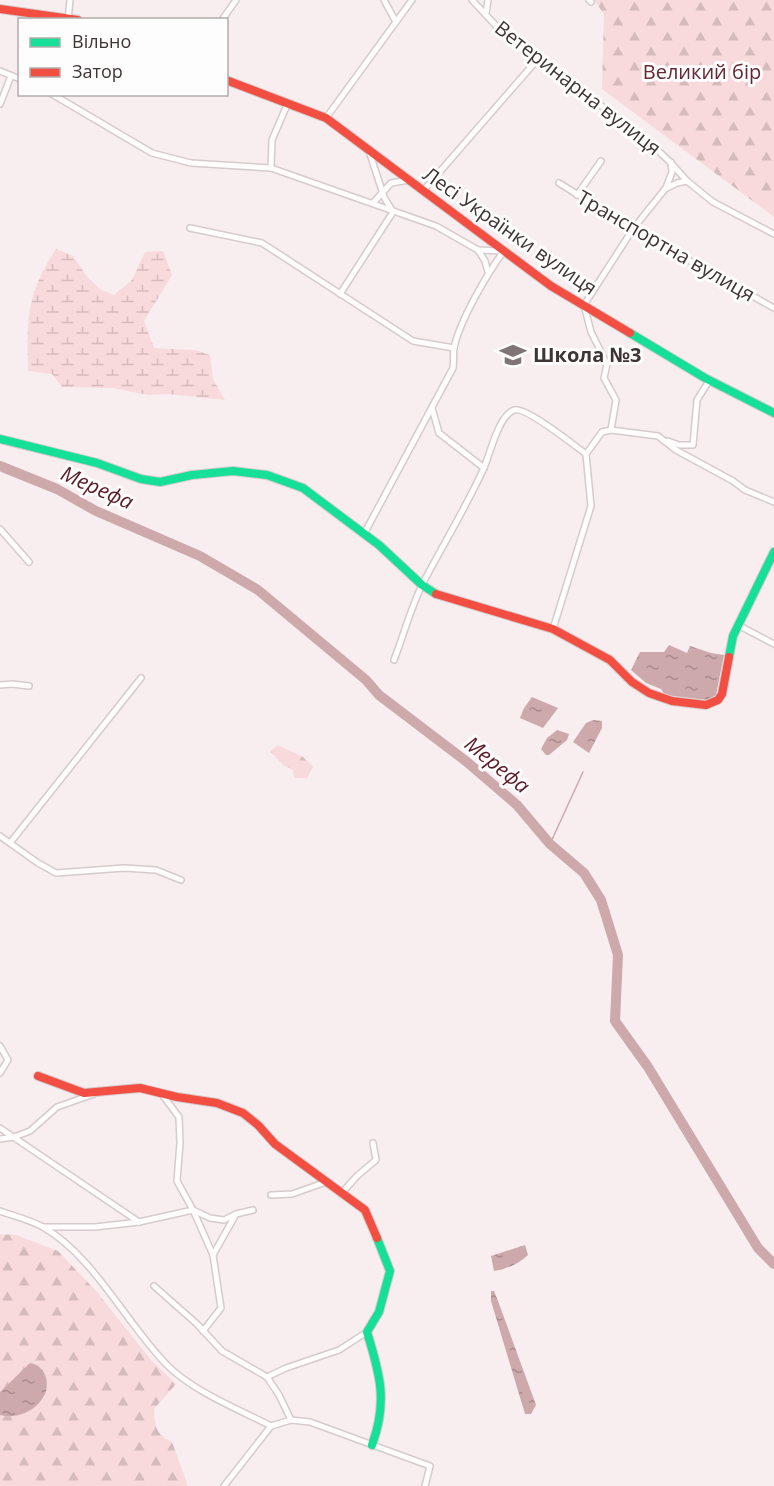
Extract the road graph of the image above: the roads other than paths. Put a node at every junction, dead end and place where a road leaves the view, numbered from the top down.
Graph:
1 (70, 0) edge
2 (236, 0) edge
3 (384, 0) edge
4 (412, 0) edge
5 (472, 0) edge
6 (488, 0) edge
7 (0, 9) edge
8 (486, 13) junction
9 (62, 18) edge
10 (69, 18) edge
11 (223, 18) edge
12 (396, 22) junction
13 (537, 60) junction
14 (0, 71) edge
15 (11, 75) junction
16 (18, 78) edge
17 (228, 81) edge
18 (55, 96) edge
19 (0, 104) edge
20 (287, 105) junction
21 (326, 118) junction
22 (369, 150) junction
23 (601, 161) dead end
24 (670, 162) junction
25 (270, 168) junction
26 (409, 180) junction
27 (687, 182) junction
28 (559, 183) dead end
29 (665, 189) junction
30 (423, 191) junction
31 (382, 192) junction
32 (577, 195) junction
33 (373, 203) junction
34 (393, 212) junction
35 (190, 228) dead end
36 (633, 229) junction
37 (774, 234) edge
38 (478, 250) junction
39 (504, 251) junction
40 (488, 272) junction
41 (340, 294) junction
42 (584, 305) junction
43 (774, 308) edge
44 (454, 348) junction
45 (709, 381) junction
46 (432, 408) junction
47 (774, 413) edge
48 (611, 429) junction
49 (658, 436) junction
50 (0, 439) edge
51 (586, 454) junction
52 (484, 468) junction
53 (774, 502) edge
54 (0, 530) edge
55 (364, 534) junction
56 (774, 552) edge
57 (29, 562) dead end
58 (422, 585) junction
59 (738, 625) junction
60 (553, 629) junction
61 (774, 644) edge
62 (394, 660) dead end
63 (141, 678) dead end
64 (0, 685) edge
65 (29, 686) dead end
66 (0, 836) edge
67 (10, 843) junction
68 (182, 880) dead end
69 (0, 1046) edge
70 (0, 1073) edge
71 (38, 1076) dead end
72 (104, 1091) junction
73 (161, 1093) junction
74 (0, 1128) edge
75 (14, 1137) junction
76 (0, 1139) edge
77 (373, 1143) dead end
78 (326, 1182) junction
79 (341, 1194) junction
80 (271, 1195) dead end
81 (193, 1210) junction
82 (253, 1210) dead end
83 (0, 1211) edge
84 (236, 1214) junction
85 (140, 1222) junction
86 (43, 1227) junction
87 (213, 1255) junction
88 (154, 1286) dead end
89 (203, 1331) junction
90 (367, 1332) junction
91 (267, 1377) junction
92 (291, 1420) junction
93 (271, 1426) junction
94 (372, 1445) junction
95 (224, 1486) edge
96 (425, 1486) edge

1 - 10 street
2 - 11 street
3 - 12 street
4 - 12 street
5 - 8 street, Ветеринарна вулиця
6 - 8 street
7 - 9 street
8 - 13 street, Ветеринарна вулиця
12 - 21 street
13 - 24 street, Ветеринарна вулиця
13 - 30 street
14 - 15 street
15 - 16 street
15 - 19 street
17 - 20 street, Лесі Українки вулиця
18 - 25 street
20 - 21 street, Лесі Українки вулиця
20 - 25 street
21 - 22 street, Лесі Українки вулиця
22 - 26 street, Лесі Українки вулиця
22 - 31 street
23 - 32 street
24 - 27 street, Ветеринарна вулиця
24 - 29 street
25 - 33 street
26 - 30 street, Лесі Українки вулиця
26 - 31 street
27 - 29 street
27 - 37 street, Ветеринарна вулиця
28 - 32 street, Транспортна вулиця
29 - 36 street
30 - 39 street, Лесі Українки вулиця
31 - 33 street
31 - 34 street
32 - 36 street, Транспортна вулиця
33 - 34 street
34 - 38 street
34 - 41 street
35 - 41 street
36 - 42 street
36 - 43 street, Транспортна вулиця
38 - 39 street
38 - 40 street
39 - 40 street
39 - 42 street, Лесі Українки вулиця
40 - 44 street
41 - 44 street
42 - 45 street, Лесі Українки вулиця
42 - 48 street
44 - 46 street
45 - 47 street, Лесі Українки вулиця
45 - 49 street
46 - 52 street
46 - 55 street
48 - 49 street
48 - 51 street
49 - 53 street
50 - 55 street
51 - 52 street
51 - 60 street
52 - 58 street
54 - 57 street
55 - 58 street
56 - 59 street
58 - 60 street
58 - 62 street
59 - 60 street
59 - 61 street
63 - 67 street
64 - 65 street
66 - 67 street
67 - 68 street
69 - 70 street
71 - 72 street
72 - 73 street
72 - 75 street
73 - 78 street
73 - 81 street
74 - 75 street
75 - 76 street
75 - 85 street
77 - 79 street
78 - 79 street
78 - 80 street
79 - 90 street
81 - 84 street
81 - 85 street
81 - 87 street
82 - 84 street
83 - 86 street
84 - 87 street
85 - 86 street
86 - 93 street
87 - 89 street
88 - 89 street
89 - 91 street
90 - 91 street
90 - 94 street
91 - 92 street
92 - 93 street
92 - 94 street
93 - 95 street
94 - 96 street

